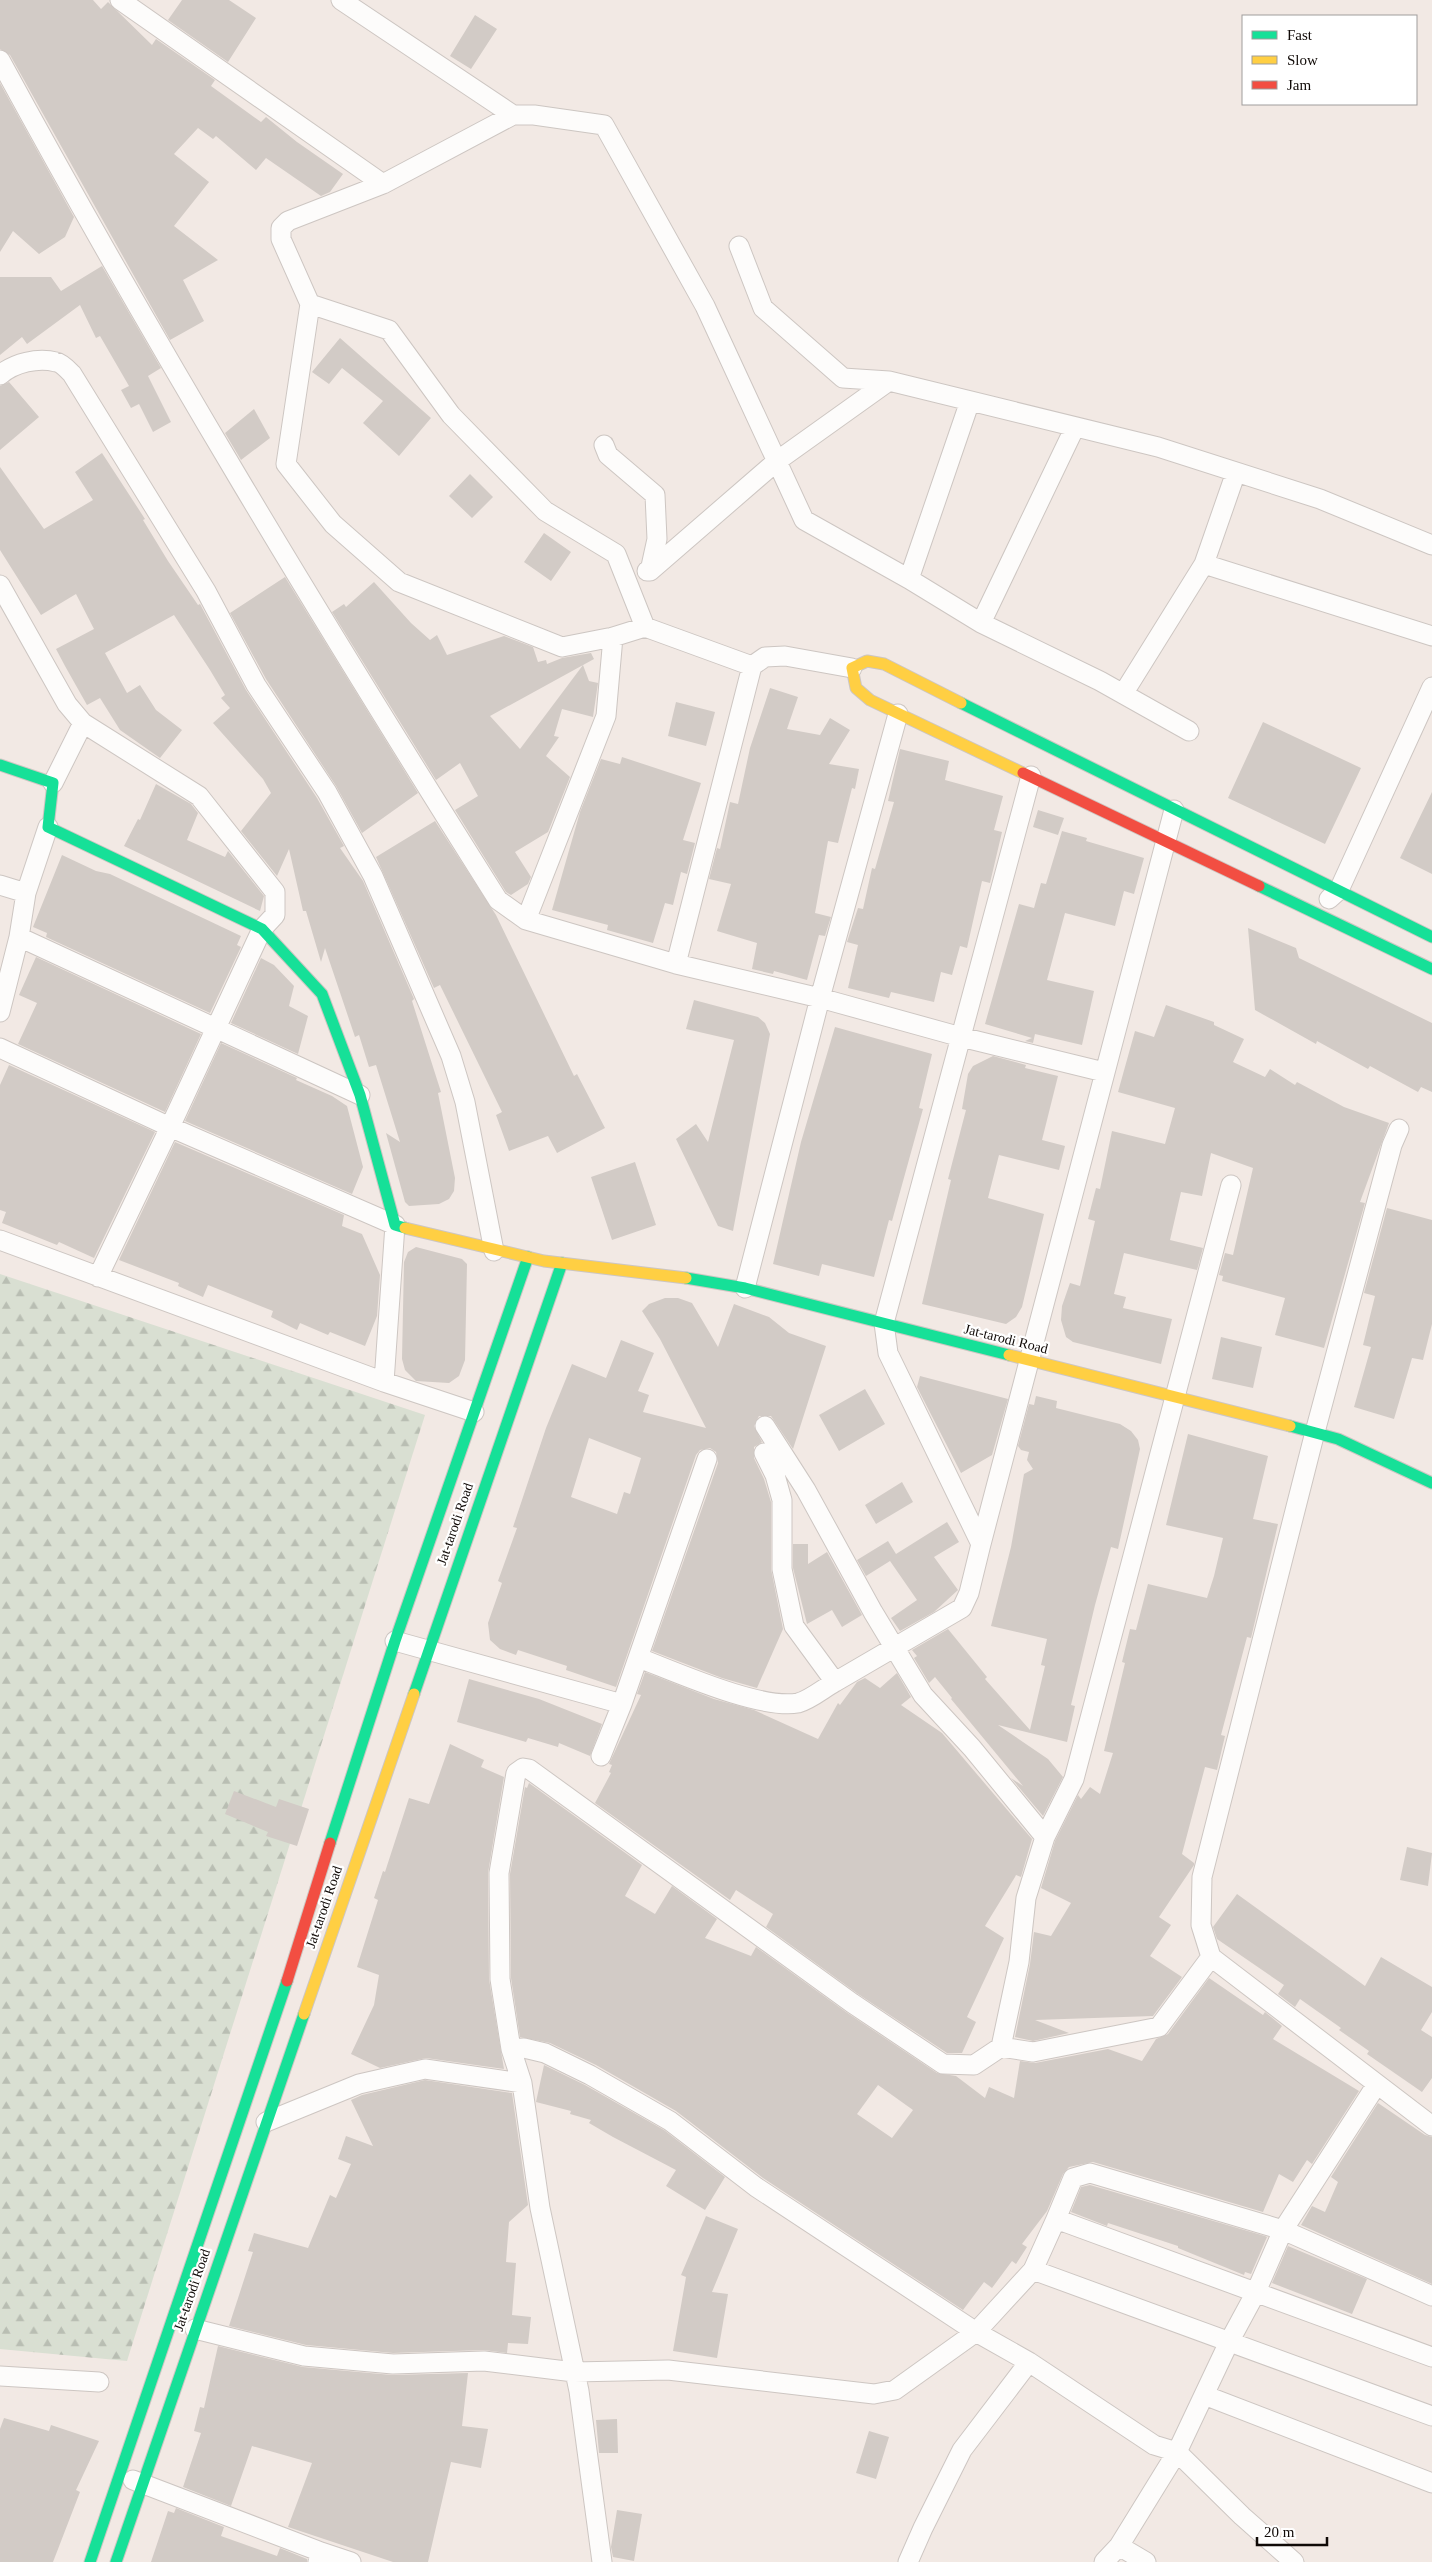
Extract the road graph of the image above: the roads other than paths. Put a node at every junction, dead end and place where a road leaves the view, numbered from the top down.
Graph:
1 (120, 0) edge
2 (342, 0) edge
3 (0, 60) edge
4 (513, 115) junction
5 (383, 184) junction
6 (739, 246) dead end
7 (310, 304) junction
8 (0, 375) edge
9 (889, 381) junction
10 (970, 401) junction
11 (1075, 427) junction
12 (604, 445) dead end
13 (776, 461) junction
14 (1236, 472) junction
15 (1432, 545) edge
16 (1204, 564) junction
17 (650, 571) junction
18 (623, 572) junction
19 (909, 579) junction
20 (0, 584) edge
21 (980, 623) junction
22 (645, 627) junction
23 (1432, 636) edge
24 (613, 637) junction
25 (752, 666) junction
26 (852, 668) junction
27 (1432, 688) edge
28 (1123, 694) junction
29 (898, 714) junction
30 (83, 723) junction
31 (1189, 730) dead end
32 (0, 765) edge
33 (1031, 776) junction
34 (52, 784) junction
35 (1174, 810) junction
36 (48, 827) junction
37 (1166, 840) junction
38 (0, 885) edge
39 (1339, 890) junction
40 (26, 893) junction
41 (1314, 911) junction
42 (526, 920) junction
43 (262, 929) junction
44 (19, 937) junction
45 (1432, 937) edge
46 (676, 964) junction
47 (1432, 969) edge
48 (820, 998) junction
49 (0, 1012) edge
50 (215, 1026) junction
51 (961, 1037) junction
52 (0, 1048) edge
53 (1104, 1072) junction
54 (360, 1095) junction
55 (170, 1127) junction
56 (1399, 1129) dead end
57 (1231, 1185) dead end
58 (395, 1225) junction
59 (0, 1240) edge
60 (494, 1251) junction
61 (528, 1257) junction
62 (562, 1263) junction
63 (98, 1277) junction
64 (745, 1288) junction
65 (884, 1323) junction
66 (1030, 1360) junction
67 (384, 1382) junction
68 (1175, 1396) junction
69 (474, 1412) junction
70 (765, 1426) dead end
71 (1315, 1432) junction
72 (764, 1453) dead end
73 (706, 1460) dead end
74 (1432, 1483) edge
75 (981, 1544) junction
76 (395, 1641) junction
77 (895, 1649) junction
78 (428, 1650) junction
79 (638, 1658) junction
80 (835, 1682) junction
81 (622, 1704) junction
82 (600, 1756) dead end
83 (1045, 1838) junction
84 (1211, 1957) junction
85 (1001, 2047) junction
86 (511, 2049) junction
87 (522, 2083) junction
88 (1378, 2084) junction
89 (266, 2122) junction
90 (1432, 2126) edge
91 (1056, 2219) junction
92 (1283, 2230) junction
93 (1033, 2270) junction
94 (1255, 2294) junction
95 (1432, 2296) edge
96 (195, 2329) junction
97 (976, 2332) junction
98 (1229, 2342) junction
99 (1432, 2357) edge
100 (1029, 2362) junction
101 (574, 2372) junction
102 (0, 2376) edge
103 (99, 2382) dead end
104 (1204, 2395) junction
105 (1432, 2416) edge
106 (1177, 2452) junction
107 (121, 2476) junction
108 (142, 2483) junction
109 (1432, 2483) edge
110 (1119, 2546) junction
111 (319, 2557) edge
112 (90, 2562) edge
113 (116, 2562) edge
114 (351, 2562) edge
115 (602, 2562) edge
116 (908, 2562) edge
117 (1104, 2562) edge
118 (1146, 2562) edge
119 (1294, 2562) edge

1 - 5 street
2 - 4 street
3 - 42 street
4 - 5 street
4 - 13 street
5 - 7 street
6 - 9 street
7 - 18 street
7 - 24 street
8 - 60 street
9 - 10 street
9 - 13 street
10 - 11 street
10 - 19 street
11 - 14 street
11 - 21 street
12 - 17 street
13 - 17 street
13 - 19 street
14 - 15 street
14 - 16 street
16 - 23 street
16 - 28 street
17 - 18 street
18 - 22 street
19 - 21 street
20 - 30 street
21 - 28 street
22 - 24 street
22 - 25 street
24 - 42 street
25 - 26 street
25 - 46 street
26 - 29 street
26 - 35 street
27 - 39 street
28 - 31 street
29 - 33 street
29 - 48 street
30 - 34 street
30 - 43 street
32 - 34 street
33 - 37 street
33 - 51 street
34 - 36 street
35 - 37 street
35 - 39 street
36 - 40 street
36 - 43 street
37 - 41 street
37 - 53 street
38 - 40 street
39 - 41 street
39 - 45 street
40 - 44 street
41 - 47 street
42 - 46 street
43 - 50 street
43 - 54 street
44 - 49 street
44 - 50 street
46 - 48 street
48 - 51 street
48 - 64 street
50 - 54 street
50 - 55 street
51 - 53 street
51 - 65 street
52 - 55 street
53 - 66 street
54 - 58 street
55 - 58 street
55 - 63 street
56 - 71 street
57 - 68 street
58 - 60 street, Jat-tarodi Road
58 - 67 street
59 - 63 street
60 - 61 street, Jat-tarodi Road
61 - 62 street, Jat-tarodi Road
61 - 69 street
62 - 64 street, Jat-tarodi Road
62 - 78 street, Jat-tarodi Road
63 - 67 street
64 - 65 street, Jat-tarodi Road
65 - 66 street, Jat-tarodi Road
65 - 75 street
66 - 68 street, Jat-tarodi Road
66 - 75 street
67 - 69 street
68 - 71 street, Jat-tarodi Road
68 - 83 street
69 - 76 street
70 - 77 street
71 - 74 street, Jat-tarodi Road
71 - 84 street
72 - 80 street
73 - 79 street
75 - 77 street
76 - 78 street
76 - 107 street
77 - 80 street
77 - 83 street
78 - 81 street
78 - 89 street, Jat-tarodi Road
79 - 80 street
79 - 81 street
81 - 82 street
83 - 85 street
84 - 85 street
84 - 88 street
85 - 86 street
86 - 87 street
86 - 97 street
87 - 89 street
87 - 101 street
88 - 90 street
88 - 92 street
89 - 96 street, Jat-tarodi Road
91 - 92 street
91 - 93 street
91 - 94 street
92 - 94 street
92 - 95 street
93 - 97 street
93 - 98 street
94 - 98 street
94 - 99 street
96 - 101 street
96 - 108 street, Jat-tarodi Road
97 - 100 street
97 - 101 street
98 - 104 street
98 - 105 street
100 - 106 street
100 - 116 street
101 - 115 street
102 - 103 street
104 - 106 street
104 - 109 street
106 - 110 street
106 - 119 street
107 - 108 street
107 - 112 street
108 - 111 street
108 - 113 street, Jat-tarodi Road
110 - 117 street
110 - 118 street
111 - 114 street

